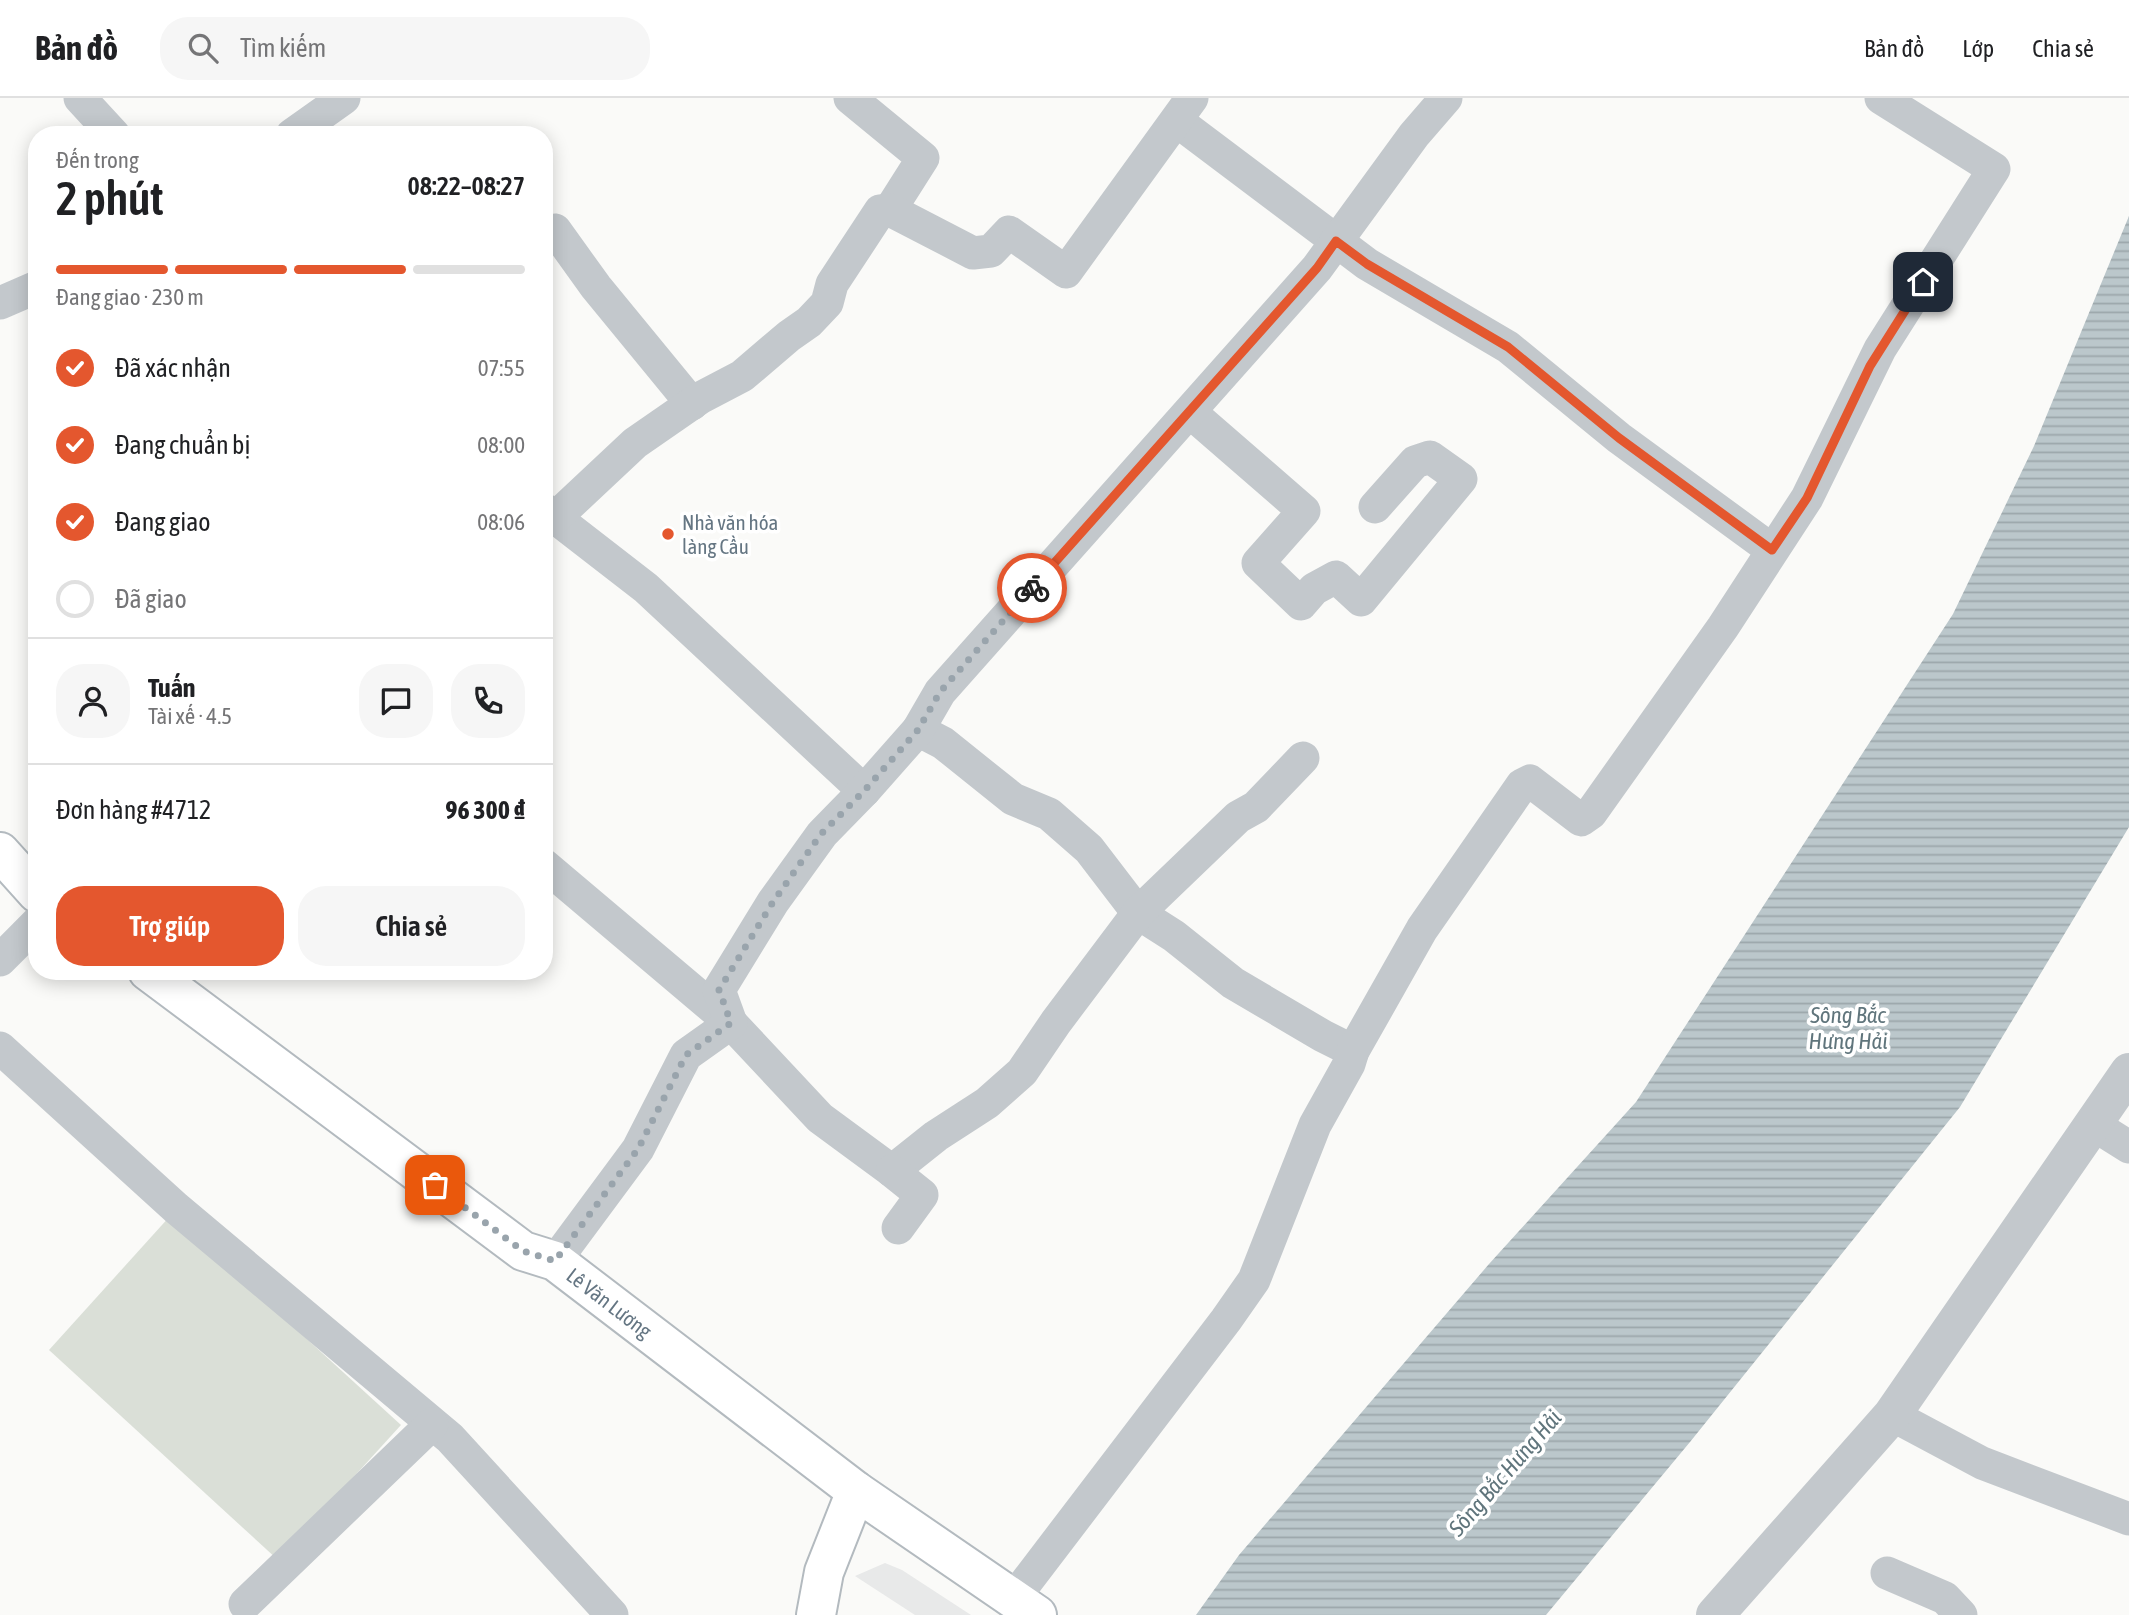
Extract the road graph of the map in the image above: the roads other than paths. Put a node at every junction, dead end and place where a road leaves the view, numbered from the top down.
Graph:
1 (80, 98) edge
2 (344, 98) edge
3 (850, 98) edge
4 (1446, 98) edge
5 (1881, 98) edge
6 (1184, 109) edge
7 (106, 126) edge
8 (305, 126) edge
9 (890, 210) junction
10 (553, 232) edge
11 (1336, 241) junction
12 (28, 292) edge
13 (0, 303) edge
14 (692, 404) junction
15 (1190, 412) junction
16 (1375, 507) dead end
17 (553, 511) edge
18 (553, 515) edge
19 (1772, 550) junction
20 (918, 730) junction
21 (1303, 758) dead end
22 (864, 791) junction
23 (0, 852) edge
24 (553, 873) edge
25 (28, 882) edge
26 (1138, 912) junction
27 (28, 932) edge
28 (0, 960) edge
29 (160, 980) edge
30 (731, 1023) junction
31 (0, 1048) edge
32 (1353, 1051) junction
33 (2129, 1072) edge
34 (2094, 1125) junction
35 (2129, 1147) edge
36 (892, 1171) junction
37 (898, 1228) dead end
38 (555, 1261) junction
39 (1892, 1415) junction
40 (432, 1424) junction
41 (856, 1491) junction
42 (2129, 1519) edge
43 (1887, 1573) dead end
44 (245, 1604) dead end
45 (1025, 1607) edge
46 (612, 1615) edge
47 (816, 1615) edge
48 (1715, 1615) edge
49 (1961, 1615) edge

1 - 7 street
2 - 8 street
3 - 9 street
4 - 11 street
5 - 19 street
6 - 9 street
6 - 11 street
9 - 14 street
10 - 14 street
11 - 15 street
11 - 19 street
12 - 13 street
14 - 17 street
15 - 16 street
15 - 20 street
18 - 22 street
19 - 32 street
20 - 22 street
20 - 26 street
21 - 26 street
22 - 30 street
23 - 25 main road
24 - 30 street
26 - 32 street
26 - 36 street
27 - 28 street
29 - 38 main road, Lê Văn Lương
30 - 36 street
30 - 38 street
31 - 40 street
32 - 45 street
33 - 34 street
34 - 35 street
34 - 39 street
36 - 37 street
38 - 41 main road, Lê Văn Lương
39 - 42 street
39 - 48 street
40 - 44 street
40 - 46 street
41 - 45 main road, Lê Văn Lương
41 - 47 main road
43 - 49 street

